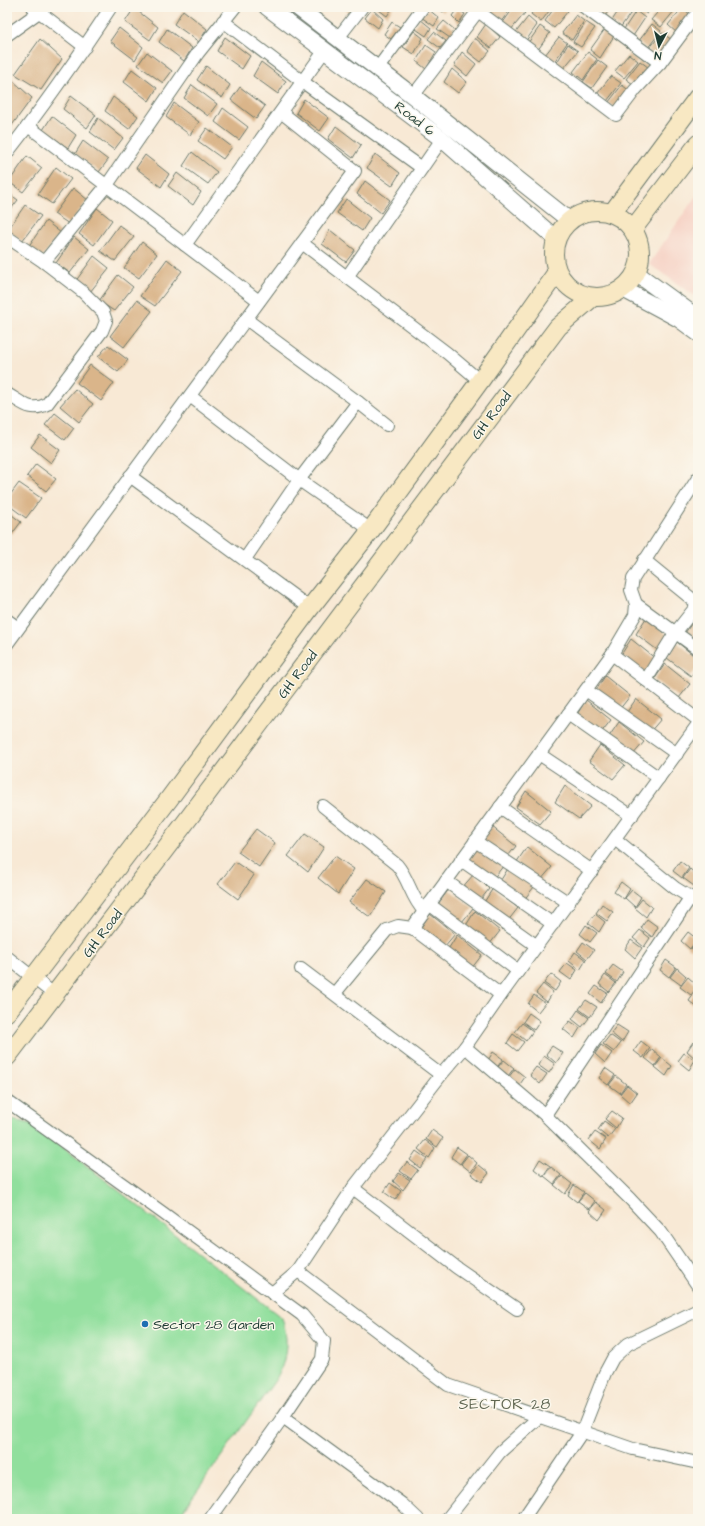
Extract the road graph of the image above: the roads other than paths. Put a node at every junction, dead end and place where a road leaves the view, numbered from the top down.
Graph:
1 (111, 7) edge
2 (235, 7) edge
3 (267, 7) edge
4 (362, 7) edge
5 (423, 7) edge
6 (584, 7) edge
7 (692, 7) edge
8 (36, 9) edge
9 (479, 9) edge
10 (306, 10) edge
11 (698, 12) edge
12 (223, 21) junction
13 (7, 35) edge
14 (338, 38) junction
15 (85, 47) junction
16 (325, 50) junction
17 (660, 63) junction
18 (378, 68) junction
19 (303, 82) junction
20 (413, 96) junction
21 (698, 97) edge
22 (280, 112) junction
23 (28, 126) junction
24 (442, 139) junction
25 (698, 144) edge
26 (7, 153) edge
27 (422, 168) junction
28 (107, 185) junction
29 (612, 213) junction
30 (569, 220) junction
31 (633, 229) junction
32 (7, 238) edge
33 (556, 239) junction
34 (302, 243) junction
35 (185, 245) junction
36 (44, 262) junction
37 (557, 272) junction
38 (636, 273) junction
39 (347, 277) junction
40 (623, 289) junction
41 (593, 297) junction
42 (259, 301) junction
43 (698, 318) edge
44 (246, 319) junction
45 (698, 333) edge
46 (480, 381) junction
47 (7, 394) edge
48 (190, 396) junction
49 (358, 402) junction
50 (387, 425) dead end
51 (130, 476) junction
52 (698, 478) edge
53 (299, 480) junction
54 (371, 530) junction
55 (245, 559) junction
56 (644, 560) junction
57 (636, 604) junction
58 (698, 604) edge
59 (310, 608) junction
60 (7, 620) edge
61 (18, 628) junction
62 (675, 633) junction
63 (7, 644) edge
64 (698, 649) edge
65 (612, 654) junction
66 (646, 680) junction
67 (586, 690) junction
68 (568, 714) junction
69 (698, 720) edge
70 (698, 724) edge
71 (539, 754) junction
72 (677, 754) junction
73 (659, 778) junction
74 (323, 806) dead end
75 (500, 807) junction
76 (632, 816) junction
77 (615, 839) junction
78 (475, 841) junction
79 (461, 860) junction
80 (592, 872) junction
81 (446, 881) junction
82 (694, 900) edge
83 (568, 903) junction
84 (426, 907) junction
85 (554, 924) junction
86 (412, 928) junction
87 (537, 946) junction
88 (7, 957) edge
89 (301, 969) dead end
90 (518, 971) junction
91 (33, 977) junction
92 (335, 994) junction
93 (55, 995) junction
94 (501, 995) junction
95 (7, 1012) edge
96 (465, 1047) junction
97 (7, 1057) edge
98 (441, 1075) junction
99 (7, 1101) edge
100 (545, 1115) junction
101 (353, 1188) junction
102 (298, 1271) junction
103 (698, 1286) edge
104 (272, 1293) junction
105 (517, 1309) dead end
106 (698, 1310) edge
107 (284, 1417) junction
108 (539, 1417) junction
109 (582, 1432) junction
110 (698, 1463) edge
111 (210, 1519) edge
112 (418, 1519) edge
113 (447, 1519) edge
114 (523, 1519) edge

1 - 15 street
2 - 12 street
3 - 16 street, Road 6
4 - 14 street
5 - 18 street
6 - 17 street
7 - 11 street
8 - 13 street
8 - 15 street
9 - 17 street
9 - 20 street
10 - 14 street, Road 6
11 - 17 street
12 - 19 street
12 - 28 street
14 - 18 street, Road 6
15 - 23 street
16 - 19 street
16 - 24 street, Road 6
18 - 20 street, Road 6
19 - 22 street
19 - 27 street
20 - 30 street, Road 6
21 - 29 main road
22 - 34 street
22 - 35 street
23 - 26 street
23 - 28 street
24 - 27 street
24 - 33 street, Road 6
25 - 31 main road
27 - 39 street
28 - 35 street
28 - 36 street
29 - 30 main road
29 - 31 main road
30 - 33 main road
31 - 38 main road
32 - 36 street
33 - 37 main road
34 - 39 street
34 - 42 street
35 - 42 street
36 - 47 street
37 - 41 main road
37 - 46 main road, GH Road
38 - 40 main road
38 - 43 street
39 - 46 street
40 - 41 main road
40 - 45 street
41 - 93 main road, GH Road
42 - 44 street
44 - 48 street
44 - 49 street
46 - 54 main road, GH Road
48 - 51 street
48 - 53 street
49 - 50 street
49 - 53 street
51 - 55 street
51 - 61 street
52 - 56 street
53 - 54 street
53 - 55 street
54 - 59 main road, GH Road
55 - 59 street
56 - 57 street
56 - 58 street
57 - 62 street
57 - 65 street
58 - 62 street
59 - 91 main road, GH Road
60 - 61 street
61 - 63 street
62 - 64 street
62 - 66 street
65 - 66 street
65 - 67 street
66 - 69 street
67 - 68 street
67 - 72 street
68 - 71 street
68 - 73 street
70 - 72 street
71 - 75 street
71 - 76 street
72 - 73 street
73 - 76 street
74 - 84 street
75 - 78 street
75 - 80 street
76 - 77 street
77 - 80 street
77 - 82 street
78 - 79 street
78 - 83 street
79 - 81 street
79 - 85 street
80 - 83 street
81 - 84 street
81 - 87 street
82 - 100 street
83 - 85 street
84 - 86 street
84 - 90 street
85 - 87 street
86 - 92 street
86 - 94 street
87 - 90 street
88 - 91 street
89 - 92 street
90 - 94 street
91 - 93 street
91 - 95 main road, GH Road
92 - 98 street
93 - 97 main road, GH Road
94 - 96 street
96 - 98 street
96 - 100 street
98 - 101 street
99 - 104 street
100 - 103 street
101 - 102 street
101 - 105 street
102 - 104 street
102 - 108 street
104 - 107 street
106 - 109 street
107 - 111 street
107 - 112 street
108 - 109 street
108 - 113 street
109 - 110 street
109 - 114 street

